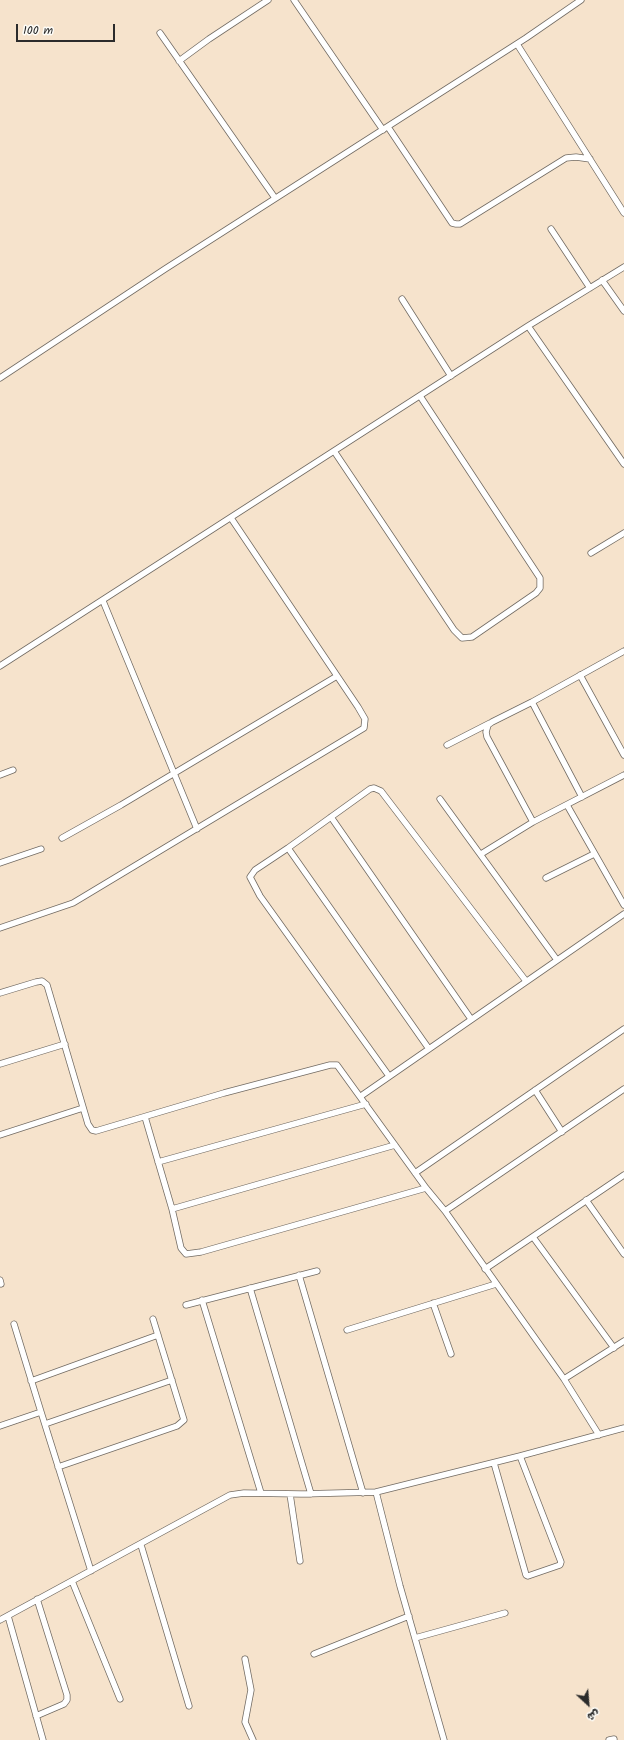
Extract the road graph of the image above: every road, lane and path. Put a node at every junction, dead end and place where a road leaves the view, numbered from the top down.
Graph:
1 (268, 0) edge
2 (294, 0) edge
3 (581, 0) edge
4 (160, 33) dead end
5 (517, 44) junction
6 (179, 61) junction
7 (386, 128) junction
8 (590, 159) junction
9 (275, 198) junction
10 (624, 213) edge
11 (551, 229) dead end
12 (624, 267) edge
13 (602, 280) junction
14 (590, 288) junction
15 (402, 299) dead end
16 (624, 311) edge
17 (528, 326) junction
18 (451, 376) junction
19 (0, 378) edge
20 (420, 396) junction
21 (334, 451) junction
22 (624, 464) edge
23 (231, 518) junction
24 (624, 533) edge
25 (591, 553) dead end
26 (103, 601) junction
27 (624, 651) edge
28 (0, 666) edge
29 (580, 675) junction
30 (337, 676) junction
31 (532, 702) junction
32 (492, 722) junction
33 (446, 745) dead end
34 (624, 755) edge
35 (13, 770) dead end
36 (174, 773) junction
37 (0, 775) edge
38 (624, 775) edge
39 (582, 797) junction
40 (440, 799) dead end
41 (568, 805) junction
42 (331, 817) junction
43 (533, 822) junction
44 (197, 829) junction
45 (62, 838) dead end
46 (288, 848) junction
47 (41, 849) dead end
48 (481, 854) junction
49 (594, 854) junction
50 (0, 863) edge
51 (546, 878) dead end
52 (624, 905) edge
53 (624, 914) edge
54 (0, 928) edge
55 (557, 960) junction
56 (526, 981) junction
57 (0, 993) edge
58 (471, 1019) junction
59 (624, 1029) edge
60 (65, 1044) junction
61 (429, 1049) junction
62 (0, 1064) edge
63 (389, 1076) junction
64 (624, 1089) edge
65 (535, 1090) junction
66 (361, 1096) junction
67 (366, 1104) junction
68 (83, 1108) junction
69 (145, 1117) junction
70 (562, 1132) junction
71 (0, 1135) edge
72 (395, 1145) junction
73 (158, 1162) junction
74 (415, 1173) junction
75 (624, 1175) edge
76 (426, 1188) junction
77 (586, 1200) junction
78 (172, 1209) junction
79 (445, 1211) junction
80 (533, 1236) junction
81 (624, 1254) edge
82 (485, 1269) junction
83 (316, 1270) dead end
84 (299, 1275) junction
85 (496, 1284) junction
86 (250, 1288) junction
87 (202, 1300) junction
88 (433, 1303) junction
89 (186, 1305) dead end
90 (154, 1319) dead end
91 (14, 1324) dead end
92 (347, 1330) dead end
93 (158, 1335) junction
94 (624, 1341) edge
95 (614, 1348) junction
96 (451, 1354) dead end
97 (564, 1379) junction
98 (172, 1380) junction
99 (32, 1381) junction
100 (41, 1412) junction
101 (45, 1424) junction
102 (0, 1426) edge
103 (624, 1428) edge
104 (599, 1434) junction
105 (520, 1456) junction
106 (494, 1463) junction
107 (58, 1467) junction
108 (376, 1492) junction
109 (261, 1493) junction
110 (363, 1493) junction
111 (290, 1494) junction
112 (311, 1494) junction
113 (140, 1545) junction
114 (300, 1561) dead end
115 (91, 1571) junction
116 (72, 1581) junction
117 (37, 1599) junction
118 (505, 1613) dead end
119 (8, 1616) junction
120 (409, 1616) junction
121 (0, 1620) edge
122 (415, 1638) junction
123 (314, 1654) dead end
124 (246, 1659) dead end
125 (120, 1698) dead end
126 (189, 1706) dead end
127 (36, 1716) junction
128 (43, 1740) edge
129 (253, 1740) edge
130 (444, 1740) edge

1 - 6 street
2 - 7 street
3 - 5 street
4 - 6 street
5 - 7 street
5 - 8 street
6 - 9 street
7 - 8 street
7 - 9 street
8 - 10 street
9 - 19 street
11 - 14 street
12 - 13 street
13 - 14 street
13 - 16 street
14 - 17 street
15 - 18 street
17 - 18 street
17 - 22 street
18 - 20 street
20 - 21 street
20 - 21 street
21 - 23 street
23 - 26 street
23 - 30 street
24 - 25 street
26 - 28 street
26 - 36 street
27 - 29 street
29 - 31 street
29 - 34 street
30 - 36 street
30 - 44 street
31 - 32 street
31 - 39 street
32 - 33 street
32 - 43 street
35 - 37 street
36 - 44 street
36 - 45 street
38 - 39 street
39 - 41 street
40 - 48 street
41 - 43 street
41 - 49 street
42 - 46 street
42 - 56 street
42 - 58 street
43 - 48 street
44 - 54 street
46 - 61 street
46 - 63 street
47 - 50 street
48 - 55 street
49 - 51 street
49 - 52 street
53 - 55 street
55 - 56 street
56 - 58 street
57 - 60 street
58 - 61 street
59 - 65 street
60 - 62 street
60 - 68 street
61 - 63 street
63 - 66 street
64 - 70 street
65 - 70 street
65 - 74 street
66 - 67 street
66 - 69 street
67 - 72 street
67 - 73 street
68 - 69 street
68 - 71 street
69 - 73 street
70 - 79 street
72 - 74 street
72 - 78 street
73 - 78 street
74 - 76 street
75 - 77 street
76 - 78 street
76 - 79 street
77 - 80 street
77 - 81 street
79 - 82 street
80 - 82 street
80 - 95 street
82 - 85 street
83 - 84 street
84 - 86 street
84 - 110 street
85 - 88 street
85 - 97 street
86 - 87 street
86 - 112 street
87 - 89 street
87 - 109 street
88 - 92 street
88 - 96 street
90 - 93 street
91 - 99 street
93 - 98 street
93 - 99 street
94 - 95 street
95 - 97 street
97 - 104 street
98 - 101 street
98 - 107 street
99 - 100 street
100 - 101 street
100 - 102 street
101 - 107 street
103 - 104 street
104 - 105 street
105 - 106 street
105 - 106 street
106 - 108 street
107 - 115 street
108 - 110 street
108 - 120 street
109 - 111 street
109 - 113 street
110 - 112 street
111 - 112 street
111 - 114 street
113 - 115 street
113 - 126 street
115 - 116 street
116 - 117 street
116 - 125 street
117 - 119 street
117 - 127 street
118 - 122 street
119 - 121 street
119 - 127 street
120 - 122 street
120 - 123 street
122 - 130 street
124 - 129 street
127 - 128 street

